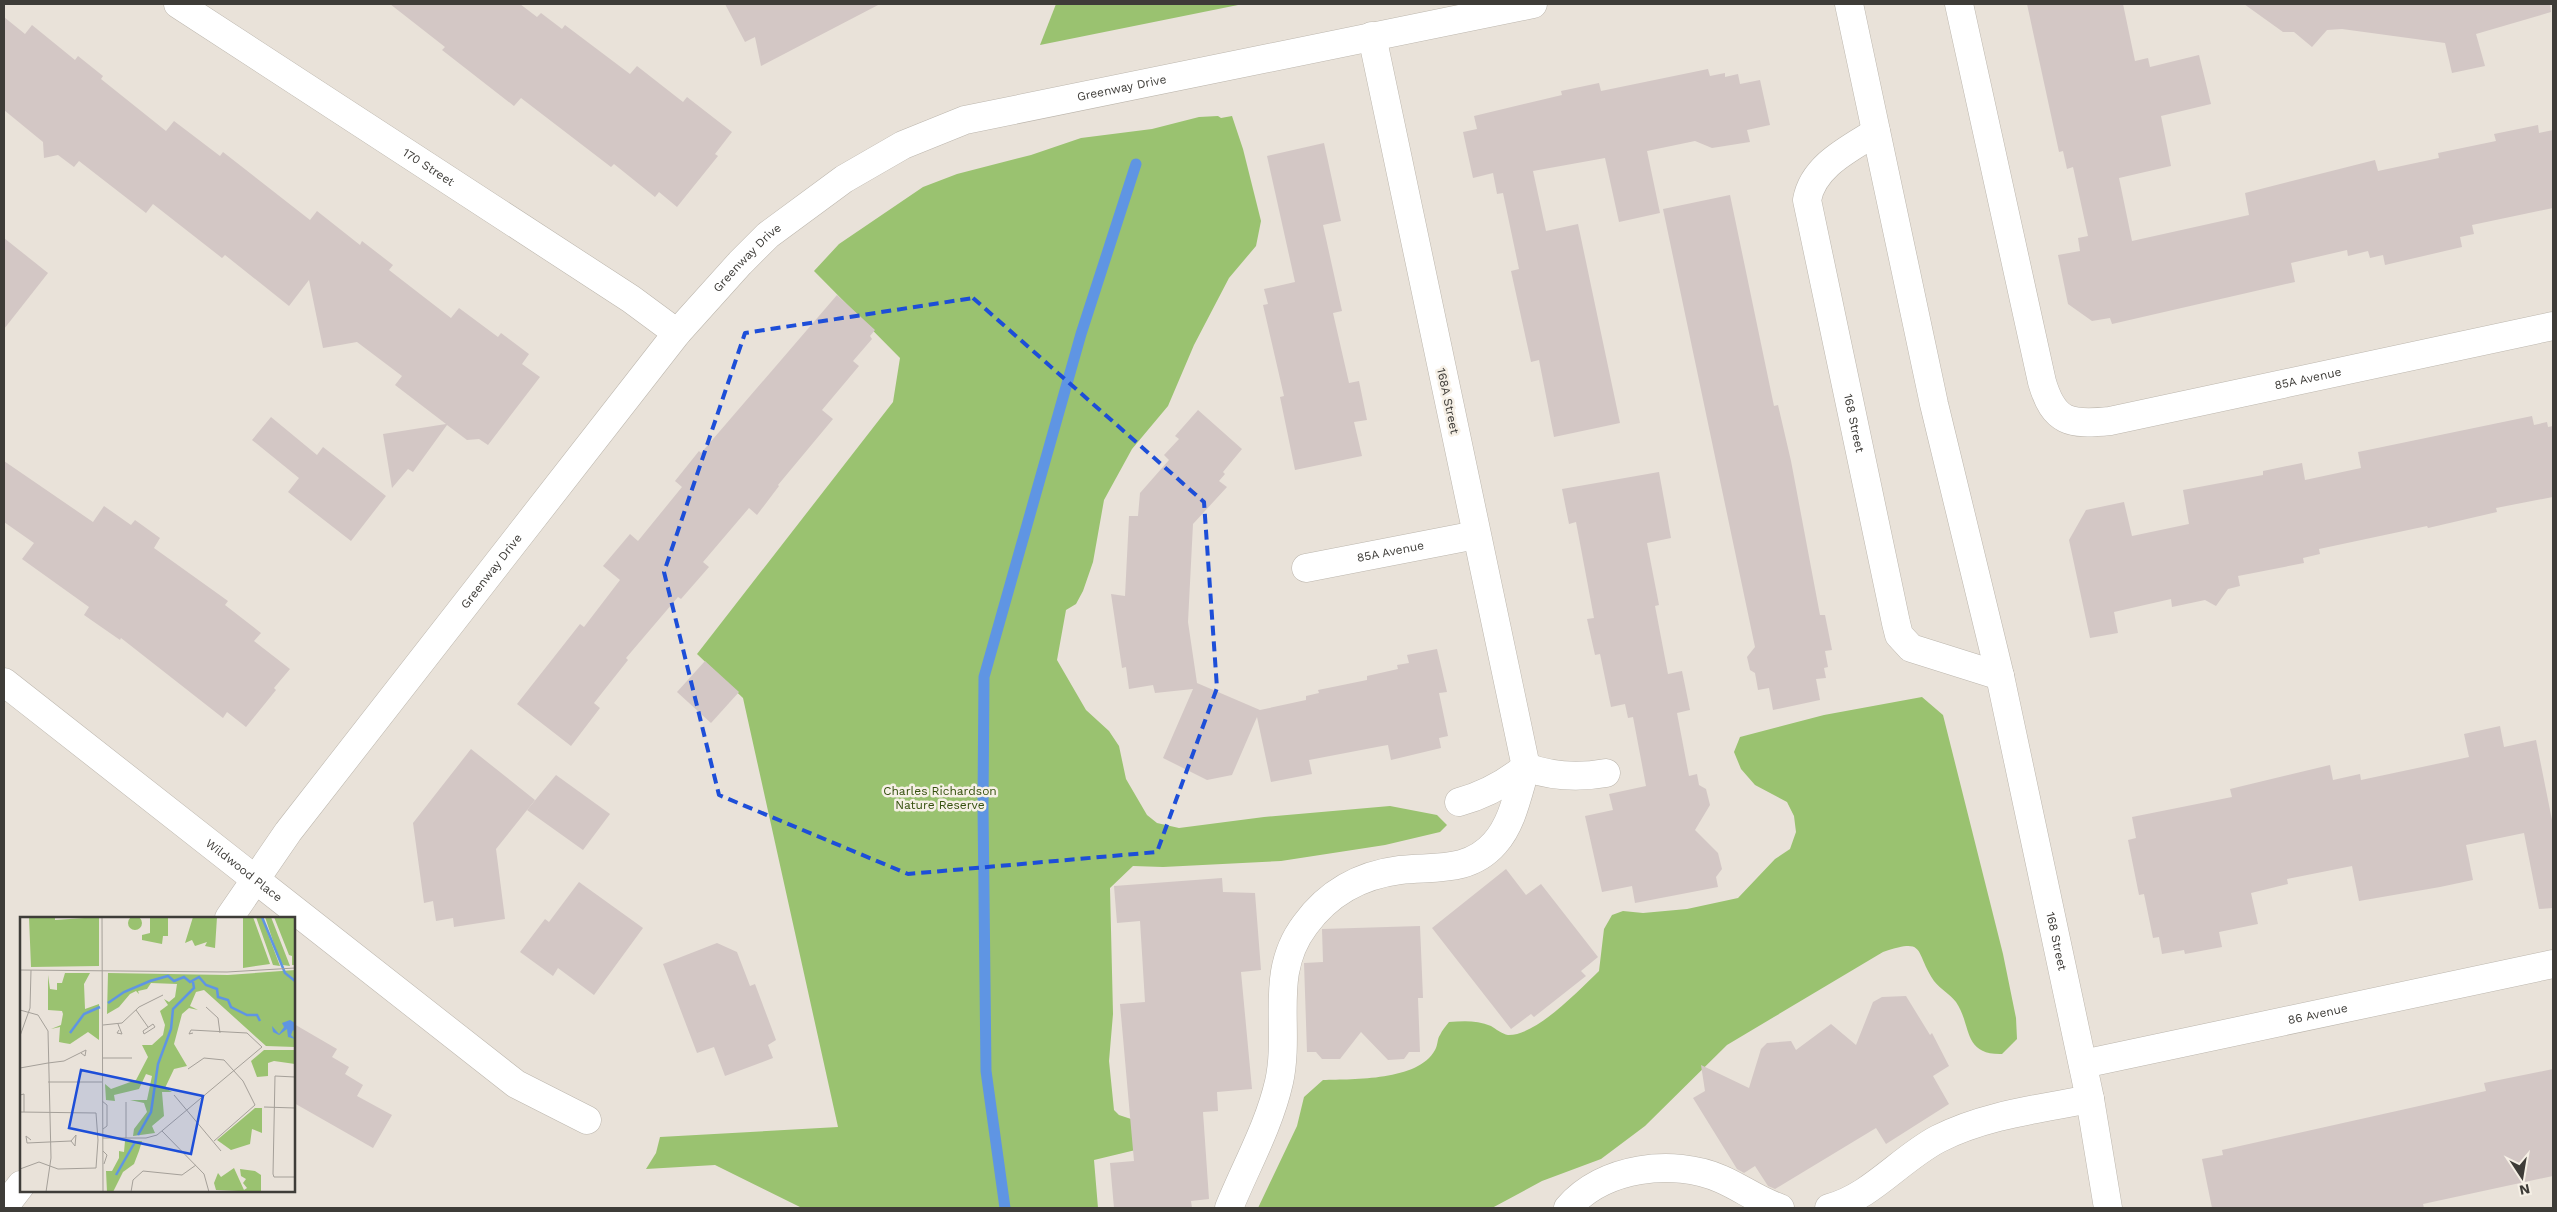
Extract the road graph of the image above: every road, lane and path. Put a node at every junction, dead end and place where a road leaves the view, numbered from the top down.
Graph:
1 (178, 4) edge
2 (1533, 4) edge
3 (1849, 4) edge
4 (1959, 4) edge
5 (1372, 36) junction
6 (1876, 132) junction
7 (2553, 326) edge
8 (677, 333) junction
9 (1476, 535) junction
10 (1306, 568) dead end
11 (2000, 676) junction
12 (4, 682) edge
13 (1526, 767) junction
14 (1606, 774) dead end
15 (1458, 802) dead end
16 (255, 880) junction
17 (230, 917) edge
18 (2553, 964) edge
19 (2082, 1064) junction
20 (2090, 1099) junction
21 (587, 1120) dead end
22 (20, 1186) edge
23 (4, 1208) edge
24 (1229, 1208) edge
25 (1568, 1208) edge
26 (1780, 1208) edge
27 (1829, 1208) edge
28 (2108, 1208) edge

1 - 8 street, 170 Street
2 - 5 street, Greenway Drive
3 - 6 street, 168 Street
4 - 7 street, 85A Avenue
5 - 8 street, Greenway Drive
5 - 9 street, 168A Street
6 - 11 street, 168 Street
6 - 11 street, 168 Street
8 - 16 street, Greenway Drive
9 - 10 street, 85A Avenue
9 - 13 street, 168A Street
11 - 19 street, 168 Street
12 - 16 street, Wildwood Place
13 - 14 street
13 - 15 street
13 - 24 street
16 - 17 street, Greenway Drive
16 - 21 street, Wildwood Place
18 - 19 street, 86 Avenue
19 - 20 street, 168 Street
20 - 27 street
20 - 28 street, 168 Street
22 - 23 street
25 - 26 street

